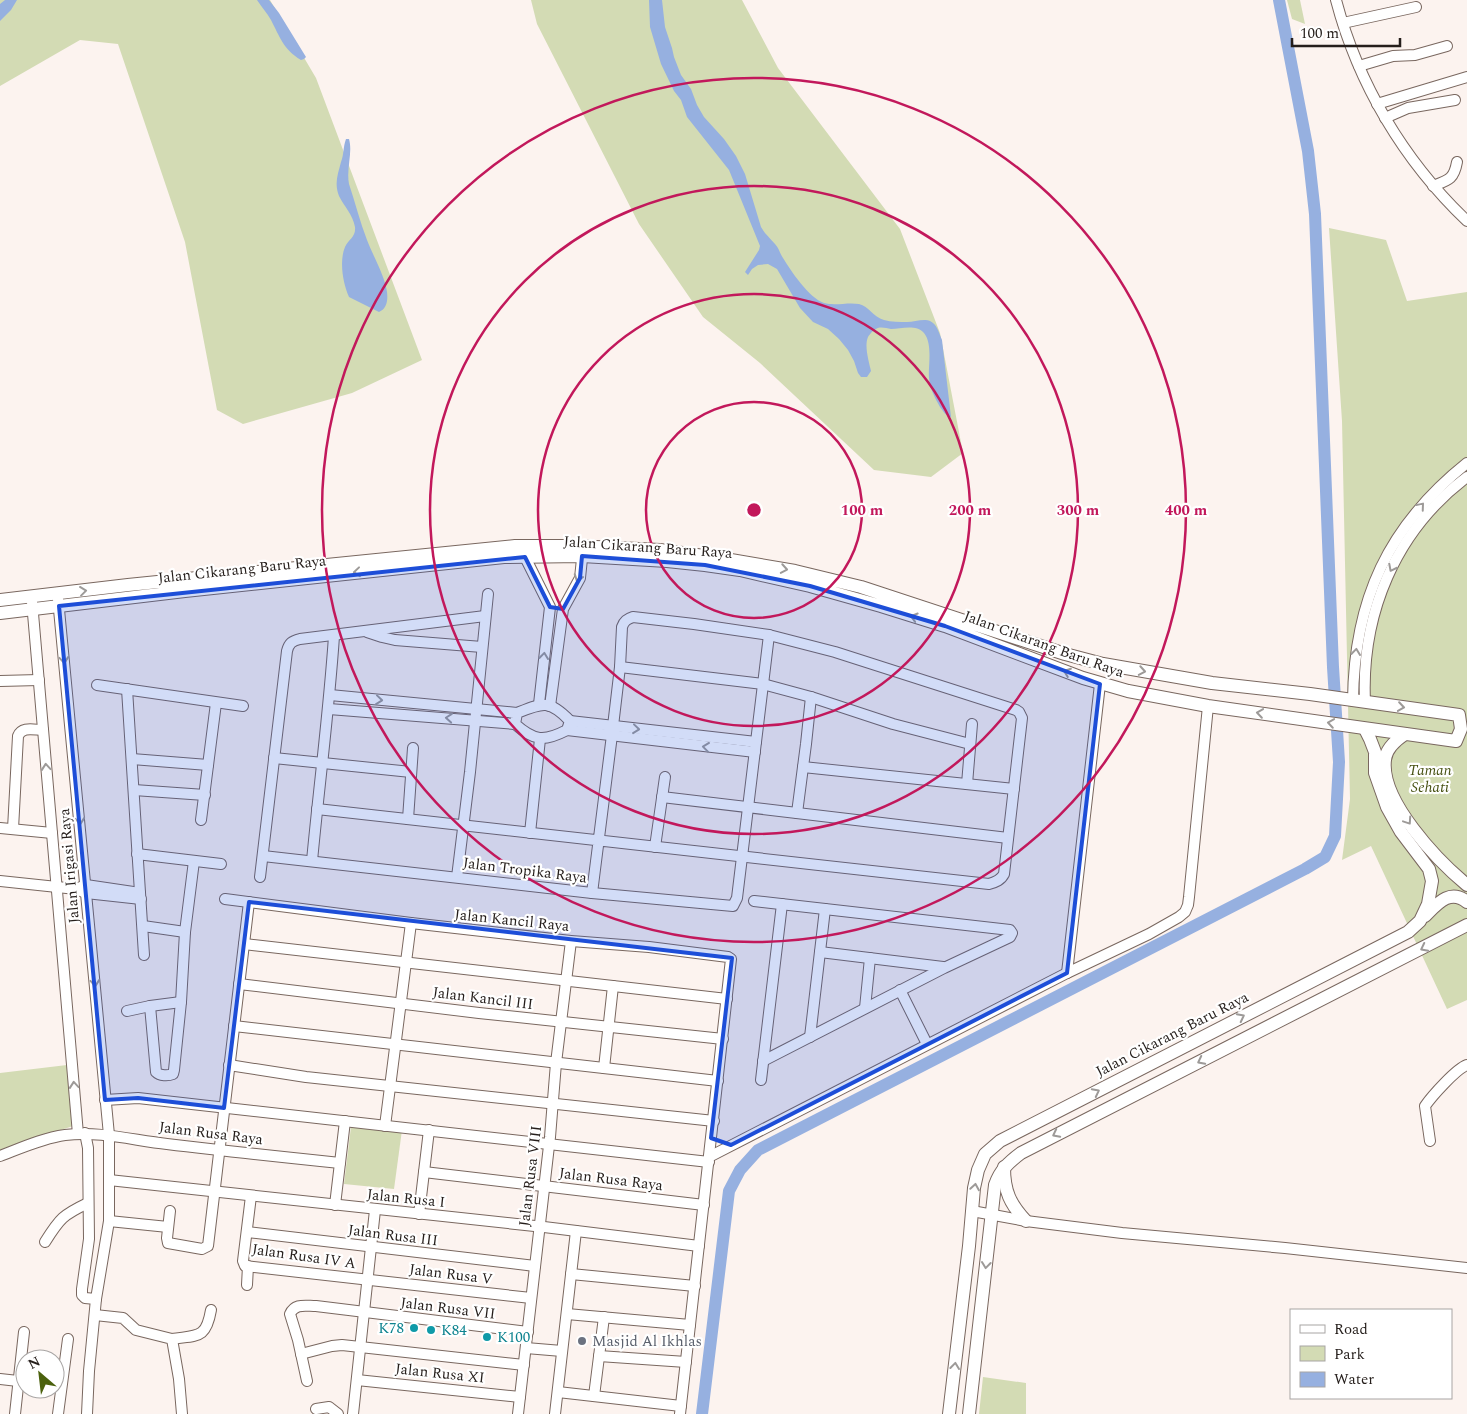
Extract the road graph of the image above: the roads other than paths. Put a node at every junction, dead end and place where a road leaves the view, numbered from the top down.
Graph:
1 (1336, 0) edge
2 (1416, 7) dead end
3 (1343, 23) junction
4 (1447, 46) dead end
5 (1359, 66) junction
6 (1467, 77) edge
7 (1455, 100) dead end
8 (1377, 104) junction
9 (1385, 118) junction
10 (1457, 162) dead end
11 (1433, 186) junction
12 (1467, 221) edge
13 (1467, 463) edge
14 (1467, 477) edge
15 (541, 551) junction
16 (583, 551) junction
17 (525, 557) junction
18 (488, 594) dead end
19 (59, 600) junction
20 (32, 603) junction
21 (6, 606) edge
22 (550, 607) junction
23 (563, 609) junction
24 (485, 616) junction
25 (366, 632) junction
26 (769, 635) junction
27 (334, 636) junction
28 (482, 648) junction
29 (620, 667) junction
30 (39, 680) junction
31 (0, 681) edge
32 (763, 684) junction
33 (1100, 684) junction
34 (97, 685) dead end
35 (127, 689) junction
36 (330, 695) junction
37 (811, 697) junction
38 (1357, 701) junction
39 (216, 703) junction
40 (539, 704) junction
41 (243, 706) dead end
42 (550, 706) junction
43 (1208, 706) junction
44 (329, 709) junction
45 (475, 709) junction
46 (516, 719) junction
47 (474, 720) junction
48 (972, 724) dead end
49 (568, 725) junction
50 (1359, 728) junction
51 (43, 730) junction
52 (612, 731) junction
53 (1406, 734) junction
54 (540, 738) junction
55 (970, 744) junction
56 (755, 747) junction
57 (413, 748) dead end
58 (274, 758) junction
59 (132, 759) junction
60 (322, 763) junction
61 (208, 766) junction
62 (803, 767) junction
63 (411, 772) junction
64 (665, 777) dead end
65 (967, 784) junction
66 (1014, 789) junction
67 (134, 790) junction
68 (205, 795) junction
69 (662, 797) junction
70 (748, 807) junction
71 (317, 809) junction
72 (797, 813) junction
73 (408, 819) junction
74 (201, 820) dead end
75 (462, 825) junction
76 (0, 828) edge
77 (13, 829) junction
78 (52, 833) junction
79 (530, 833) junction
80 (1008, 838) junction
81 (598, 840) junction
82 (655, 847) junction
83 (137, 854) junction
84 (263, 856) junction
85 (742, 857) junction
86 (194, 861) junction
87 (312, 861) junction
88 (221, 864) dead end
89 (260, 877) dead end
90 (457, 877) junction
91 (0, 881) edge
92 (1467, 885) edge
93 (57, 887) junction
94 (83, 889) junction
95 (592, 893) junction
96 (141, 896) junction
97 (225, 899) dead end
98 (754, 900) dead end
99 (249, 902) junction
100 (1467, 902) edge
101 (782, 904) junction
102 (825, 909) junction
103 (1420, 921) junction
104 (410, 923) junction
105 (1467, 925) edge
106 (143, 926) junction
107 (185, 932) junction
108 (572, 941) junction
109 (244, 944) junction
110 (820, 952) junction
111 (144, 955) dead end
112 (870, 958) junction
113 (405, 962) junction
114 (944, 968) junction
115 (1067, 973) junction
116 (567, 981) junction
117 (239, 984) junction
118 (613, 986) junction
119 (900, 990) junction
120 (728, 999) junction
121 (181, 1002) junction
122 (400, 1003) junction
123 (150, 1006) junction
124 (865, 1008) junction
125 (126, 1011) dead end
126 (562, 1022) junction
127 (234, 1026) junction
128 (609, 1027) junction
129 (810, 1037) junction
130 (723, 1039) junction
131 (395, 1044) junction
132 (927, 1044) junction
133 (763, 1061) junction
134 (556, 1063) junction
135 (230, 1065) junction
136 (1467, 1065) edge
137 (604, 1068) junction
138 (761, 1080) dead end
139 (718, 1081) junction
140 (390, 1086) junction
141 (105, 1100) junction
142 (554, 1103) junction
143 (224, 1108) junction
144 (345, 1121) junction
145 (714, 1121) junction
146 (385, 1126) junction
147 (430, 1130) junction
148 (84, 1133) junction
149 (104, 1134) junction
150 (712, 1138) junction
151 (1430, 1141) dead end
152 (549, 1144) junction
153 (731, 1145) junction
154 (219, 1150) junction
155 (0, 1156) edge
156 (709, 1160) junction
157 (340, 1163) junction
158 (1004, 1167) junction
159 (424, 1172) junction
160 (109, 1180) junction
161 (544, 1186) junction
162 (215, 1192) junction
163 (251, 1196) junction
164 (88, 1203) junction
165 (335, 1205) junction
166 (704, 1205) junction
167 (375, 1210) junction
168 (170, 1211) dead end
169 (972, 1212) junction
170 (420, 1214) junction
171 (992, 1214) junction
172 (109, 1221) junction
173 (1026, 1221) junction
174 (168, 1227) junction
175 (540, 1227) junction
176 (576, 1231) junction
177 (247, 1232) junction
178 (46, 1242) dead end
179 (699, 1246) junction
180 (371, 1247) junction
181 (248, 1266) junction
182 (535, 1266) junction
183 (1467, 1268) edge
184 (571, 1274) junction
185 (368, 1279) junction
186 (248, 1285) dead end
187 (695, 1286) junction
188 (531, 1298) junction
189 (96, 1299) junction
190 (211, 1310) dead end
191 (364, 1313) junction
192 (567, 1314) junction
193 (95, 1315) junction
194 (604, 1317) junction
195 (690, 1325) junction
196 (24, 1332) dead end
197 (528, 1332) junction
198 (68, 1339) dead end
199 (172, 1339) junction
200 (360, 1346) junction
201 (526, 1348) junction
202 (22, 1349) edge
203 (562, 1352) junction
204 (301, 1354) junction
205 (599, 1356) junction
206 (686, 1362) junction
207 (524, 1365) junction
208 (0, 1378) edge
209 (15, 1380) edge
210 (357, 1380) junction
211 (306, 1381) dead end
212 (558, 1392) junction
213 (594, 1396) junction
214 (520, 1397) junction
215 (16, 1399) edge
216 (316, 1409) dead end
217 (680, 1410) edge
218 (15, 1414) edge
219 (58, 1414) edge
220 (87, 1414) edge
221 (182, 1414) edge
222 (338, 1414) edge
223 (356, 1414) edge
224 (518, 1414) edge
225 (555, 1414) edge
226 (949, 1414) edge
227 (969, 1414) edge

1 - 3 street
2 - 3 street
3 - 5 street
4 - 5 street
5 - 8 street
6 - 8 street
7 - 9 street
8 - 9 street
9 - 11 street
10 - 11 street
11 - 12 street
38 -> 13 street
14 -> 38 street
15 - 16 main road, Jalan Cikarang Baru Raya
15 - 17 main road, Jalan Cikarang Baru Raya
19 -> 15 main road, Jalan Cikarang Baru Raya
16 -> 23 street
33 -> 16 main road, Jalan Cikarang Baru Raya
16 -> 38 main road, Jalan Cikarang Baru Raya
17 -> 19 main road, Jalan Cikarang Baru Raya
17 - 22 street
18 - 24 street
19 - 20 main road, Jalan Cikarang Baru Raya
19 -> 94 street, Jalan Irigasi Raya
20 - 21 main road, Jalan Cikarang Baru Raya
20 - 30 street, Jalan Irigasi Raya
22 - 23 street
40 -> 22 street
23 - 42 street
24 - 25 street
24 - 28 street
25 - 27 street
25 - 28 street
26 - 29 street
26 - 32 street
26 - 66 street
27 - 36 street
27 - 58 street
28 - 45 street
29 - 32 street
29 - 52 street
30 - 31 street
30 - 51 street, Jalan Irigasi Raya
32 - 37 street
32 - 56 street
33 - 43 main road, Jalan Cikarang Baru Raya
33 - 115 street
34 - 35 street
35 - 39 street
35 - 59 street
36 - 44 street
36 -> 45 street
37 - 55 street
37 - 62 street
38 -> 53 main road, Jalan Cikarang Baru Raya
39 - 41 street
39 - 61 street
40 - 42 street
40 - 46 street
42 - 49 street
50 -> 43 main road, Jalan Cikarang Baru Raya
43 - 115 street
47 -> 44 street
44 - 60 street
45 - 46 street
45 - 47 street
46 - 47 street
46 - 54 street
47 - 75 street
48 - 55 street
49 - 52 street
49 - 54 street
50 - 53 main road, Jalan Cikarang Baru Raya
50 - 103 main road
51 - 77 street
78 -> 51 street, Jalan Irigasi Raya
52 - 56 street
52 - 81 street
53 -> 92 main road
54 - 79 street
55 - 65 street
56 - 70 street
57 - 63 street
58 - 60 street
58 - 84 street
59 - 61 street
59 - 67 street
60 - 63 street
60 - 71 street
61 - 68 street
62 - 65 street
62 - 72 street
63 - 73 street
64 - 69 street
65 - 66 street
66 - 80 street
67 - 68 street
67 - 83 street
68 - 74 street
69 - 70 street
69 - 82 street
70 - 72 street
70 - 85 street
71 - 73 street
71 - 87 street
72 - 80 street
73 - 75 street
75 - 79 street
75 - 90 street
76 - 77 street
77 - 78 street
78 - 93 street, Jalan Irigasi Raya
79 - 81 street
80 - 85 street
81 - 82 street
81 - 95 street
82 - 85 street
83 - 86 street
83 - 96 street
84 - 87 street, Jalan Tropika Raya
84 - 89 street
85 - 95 street, Jalan Tropika Raya
86 - 88 street
86 - 107 street
87 - 90 street, Jalan Tropika Raya
90 - 95 street, Jalan Tropika Raya
91 - 93 street
93 - 94 street
148 -> 93 street, Jalan Irigasi Raya
94 - 96 street
94 -> 141 street, Jalan Irigasi Raya
96 - 106 street
97 - 99 street, Jalan Kancil Raya
98 - 101 street
99 - 104 street, Jalan Kancil Raya
99 - 109 street
100 - 103 main road, Jalan Cikarang Baru Raya
101 - 102 street
101 - 133 street
102 - 110 street
102 - 114 street
169 -> 103 main road, Jalan Cikarang Baru Raya
104 - 108 street, Jalan Kancil Raya
104 - 113 street
105 -> 158 main road
106 - 107 street
106 - 111 street
107 - 121 street
108 - 116 street, Jalan Rusa VIII
108 - 120 street, Jalan Kancil Raya
109 - 113 street
109 - 117 street
110 - 112 street
110 - 129 street
112 - 114 street
112 - 124 street
113 - 116 street
113 - 122 street
114 - 119 street
115 - 132 street
116 - 118 street
116 - 126 street, Jalan Rusa VIII
117 - 122 street, Jalan Kancil III
117 - 127 street
118 - 120 street
118 - 128 street
119 - 124 street
119 - 132 street
120 - 130 street
121 - 123 street
121 - 123 street
122 - 126 street, Jalan Kancil III
122 - 131 street
123 - 125 street
124 - 129 street
126 - 128 street, Jalan Kancil III
126 - 134 street, Jalan Rusa VIII
127 - 131 street
127 - 135 street
128 - 130 street, Jalan Kancil III
128 - 137 street
129 - 133 street
130 - 139 street
131 - 134 street
131 - 140 street
132 - 153 street
133 - 138 street
134 - 137 street
134 - 142 street, Jalan Rusa VIII
135 - 140 street
135 - 143 street
136 - 151 street
137 - 139 street
139 - 145 street
140 - 142 street
140 - 146 street
141 - 143 street
141 - 149 street, Jalan Irigasi Raya
142 - 145 street
142 - 152 street, Jalan Rusa VIII
143 - 144 street
143 - 154 street
144 - 146 street
144 - 157 street
145 - 150 street
146 - 147 street
147 - 152 street
147 - 159 street
148 - 149 street, Jalan Rusa Raya
148 - 155 street, Jalan Rusa Raya
148 - 164 street, Jalan Irigasi Raya
149 - 154 street, Jalan Rusa Raya
149 - 160 street, Jalan Irigasi Raya
150 - 153 street
150 - 156 street
152 - 156 street
152 - 161 street, Jalan Rusa VIII
153 - 156 street
154 - 157 street, Jalan Rusa Raya
154 - 162 street
156 - 166 street
157 - 165 street
158 - 171 main road
158 - 173 main road
159 - 161 street, Jalan Rusa Raya
159 - 170 street
160 - 162 street, Jalan Rusa I
160 - 172 street, Jalan Irigasi Raya
161 - 166 street, Jalan Rusa Raya
161 - 175 street, Jalan Rusa VIII
162 - 163 street, Jalan Rusa I
162 - 174 street
163 - 165 street, Jalan Rusa I
163 - 177 street, Jalan Rusa IV A
164 - 178 street
164 - 189 street, Jalan Irigasi Raya
165 - 167 street, Jalan Rusa I
166 - 179 street
167 - 170 street, Jalan Rusa I
167 - 180 street
168 - 174 street
169 - 171 street
226 -> 169 main road, Jalan Cikarang Baru Raya
170 - 175 street, Jalan Rusa I
171 - 173 street
171 -> 227 main road
172 - 174 street
172 - 189 street, Jalan Irigasi Raya
173 - 183 street
175 - 176 street, Jalan Rusa I
175 - 182 street, Jalan Rusa VIII
176 - 179 street, Jalan Rusa I
176 - 184 street
177 - 180 street, Jalan Rusa III
177 - 181 street, Jalan Rusa IV A
179 - 187 street
180 - 182 street, Jalan Rusa III
180 - 185 street
181 - 185 street, Jalan Rusa IV A
181 - 186 street
182 - 188 street, Jalan Rusa VIII
184 - 187 street
184 - 192 street
185 - 188 street, Jalan Rusa V
185 - 191 street
187 - 195 street
188 - 197 street, Jalan Rusa VIII
189 - 193 street, Jalan Irigasi Raya
190 - 199 street
191 - 197 street, Jalan Rusa VII
191 - 200 street
191 - 204 street, Jalan Rusa VII
192 - 194 street
192 - 203 street
193 - 199 street
193 - 220 street, Jalan Irigasi Raya
194 - 195 street
194 - 205 street
195 - 206 street
196 - 202 street
197 - 201 street, Jalan Rusa VIII
198 - 219 street
199 - 221 street
200 - 204 street
200 - 207 street
200 - 210 street
201 - 203 street
201 - 207 street, Jalan Rusa VIII
203 - 212 street
204 - 211 street
205 - 206 street
205 - 213 street
206 - 217 street
207 - 214 street, Jalan Rusa VIII
208 - 209 street
210 - 214 street, Jalan Rusa XI
210 - 223 street
212 - 213 street
212 - 225 street
213 - 217 street
214 - 224 street, Jalan Rusa VIII
215 - 218 street
216 - 222 street

